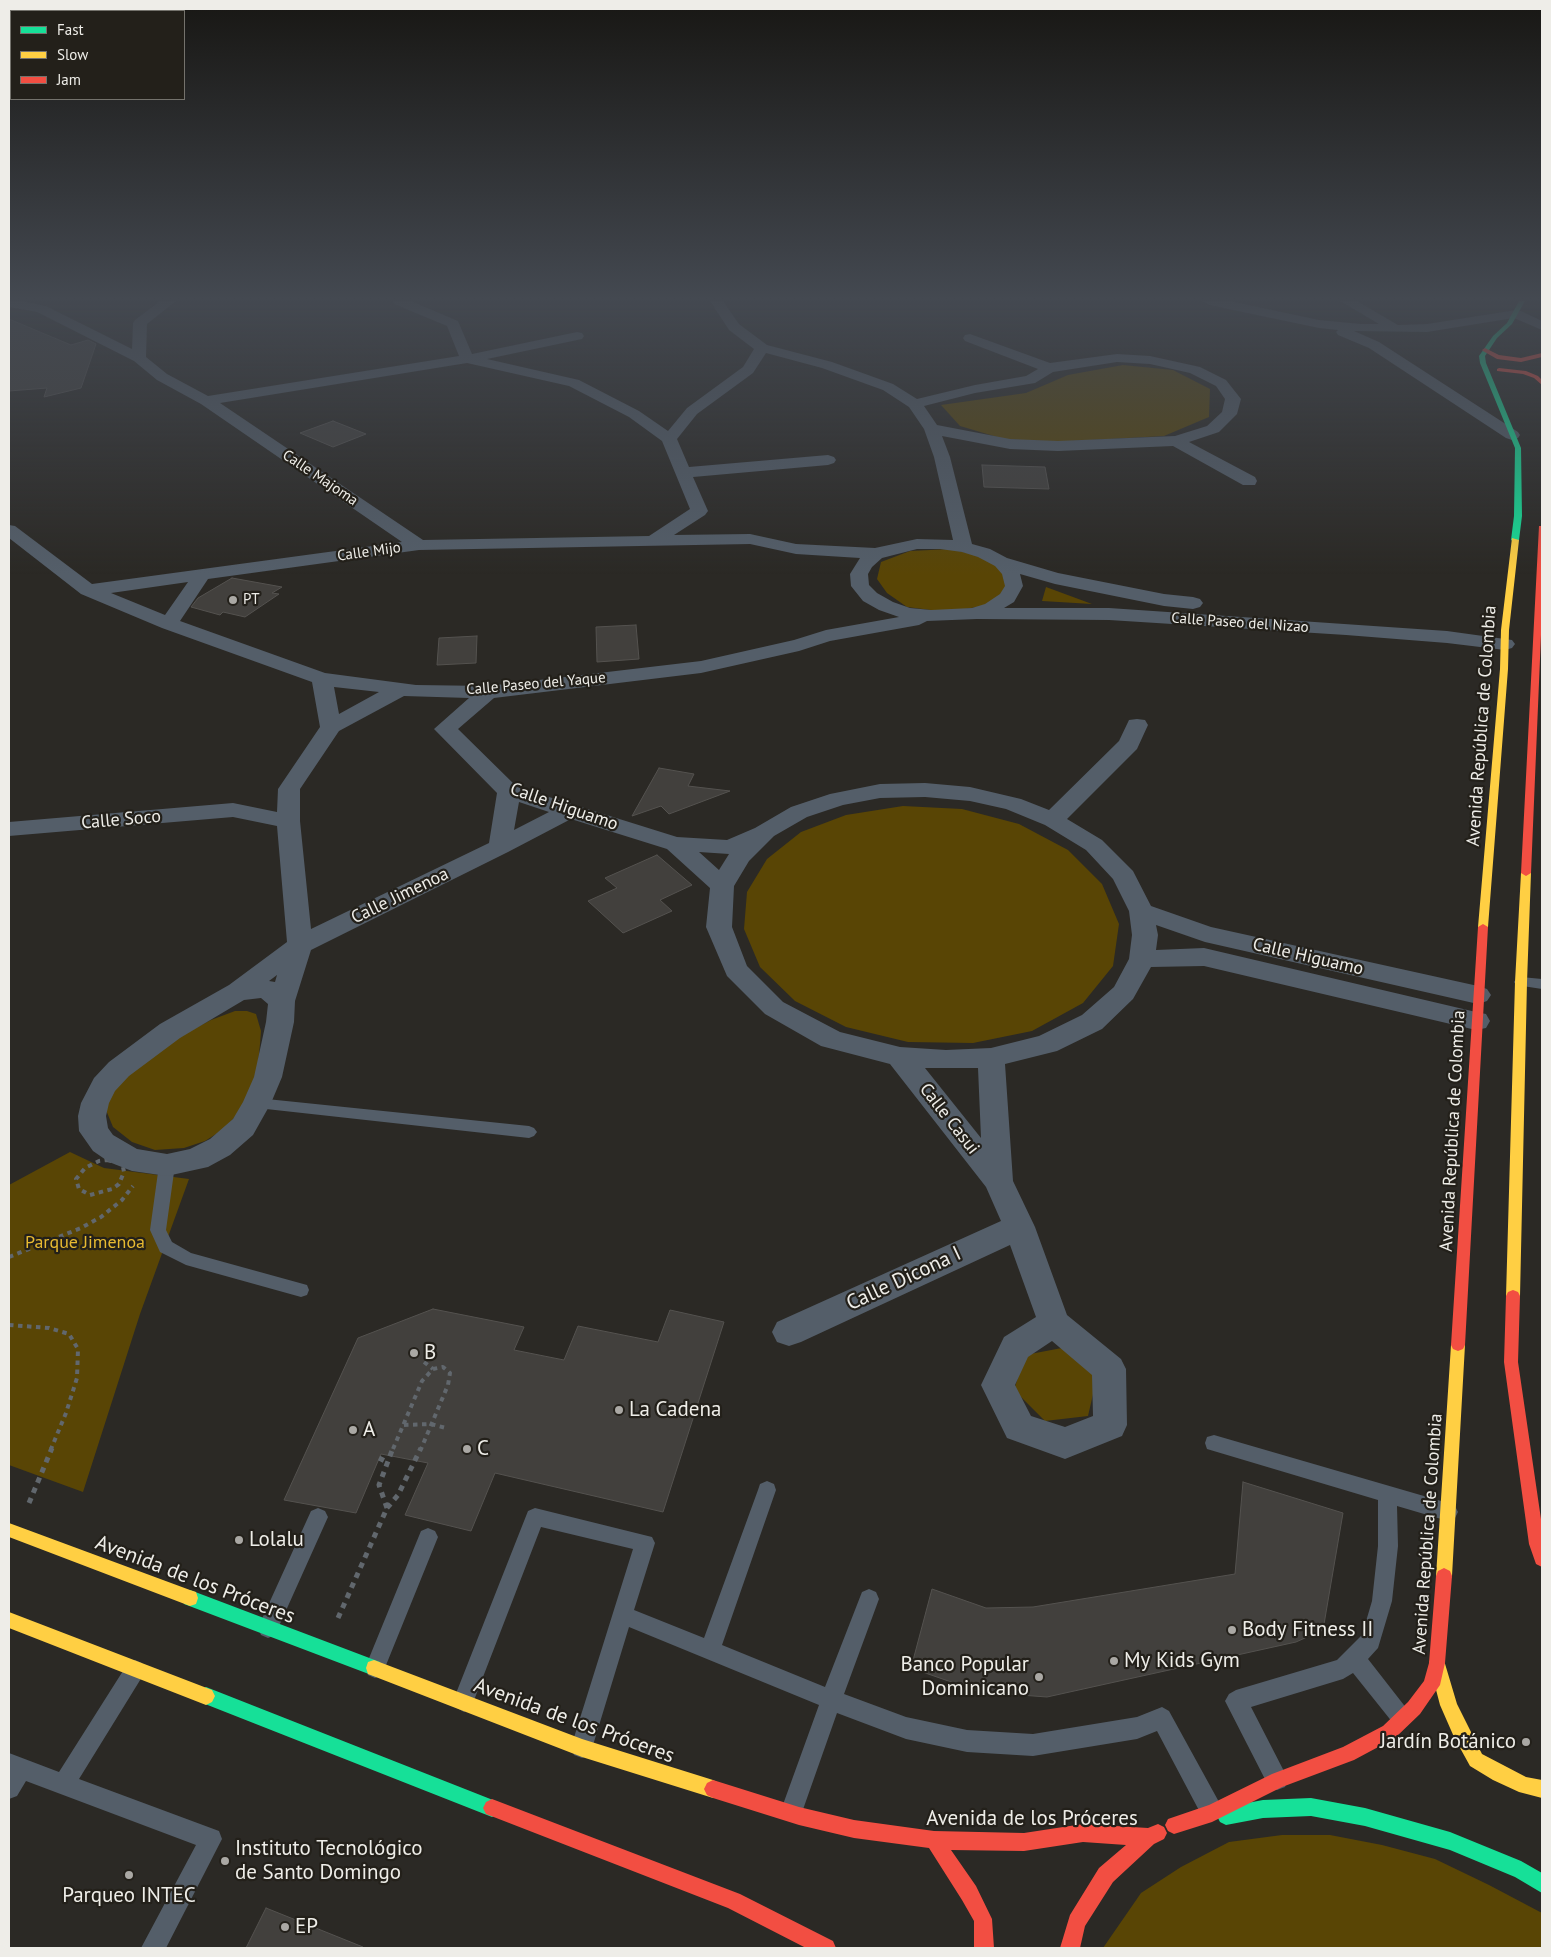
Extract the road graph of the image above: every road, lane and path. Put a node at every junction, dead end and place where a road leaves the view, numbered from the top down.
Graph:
1 (190, 392) edge
2 (259, 392) edge
3 (592, 392) edge
4 (718, 392) edge
5 (895, 392) edge
6 (962, 392) edge
7 (1228, 392) edge
8 (1450, 392) edge
9 (1495, 392) edge
10 (206, 401) junction
11 (915, 404) junction
12 (692, 411) junction
13 (634, 414) junction
14 (932, 429) junction
15 (1512, 435) junction
16 (669, 439) junction
17 (1176, 441) junction
18 (1010, 444) junction
19 (942, 457) junction
20 (828, 460) dead end
21 (683, 473) junction
22 (1249, 481) dead end
23 (699, 511) junction
24 (943, 517) junction
25 (1542, 528) edge
26 (9, 530) edge
27 (750, 540) junction
28 (653, 541) junction
29 (917, 544) junction
30 (419, 545) junction
31 (964, 547) junction
32 (796, 549) junction
33 (876, 554) junction
34 (1001, 562) junction
35 (858, 574) junction
36 (200, 576) junction
37 (88, 590) junction
38 (870, 597) junction
39 (974, 614) junction
40 (931, 616) junction
41 (169, 624) junction
42 (826, 636) junction
43 (1505, 637) junction
44 (322, 679) junction
45 (409, 689) junction
46 (488, 692) junction
47 (1137, 725) dead end
48 (331, 727) junction
49 (445, 728) junction
50 (289, 789) junction
51 (509, 792) junction
52 (233, 810) junction
53 (568, 811) junction
54 (1053, 820) junction
55 (288, 821) junction
56 (9, 829) edge
57 (766, 831) junction
58 (675, 844) junction
59 (500, 848) junction
60 (722, 886) junction
61 (1141, 911) junction
62 (300, 945) junction
63 (1142, 959) junction
64 (1521, 982) junction
65 (1542, 984) edge
66 (238, 992) junction
67 (1478, 995) junction
68 (282, 1001) junction
69 (1476, 1022) junction
70 (900, 1057) junction
71 (991, 1058) junction
72 (258, 1104) junction
73 (529, 1132) dead end
74 (107, 1160) joint
75 (159, 1164) junction
76 (998, 1181) junction
77 (1018, 1227) junction
78 (9, 1258) edge
79 (301, 1290) dead end
80 (1054, 1323) dead end
81 (9, 1326) edge
82 (789, 1332) dead end
83 (424, 1362) dead end
84 (433, 1368) junction
85 (432, 1424) junction
86 (404, 1425) junction
87 (446, 1428) dead end
88 (1214, 1443) dead end
89 (379, 1458) dead end
90 (387, 1462) junction
91 (767, 1490) dead end
92 (1387, 1493) junction
93 (387, 1508) junction
94 (1449, 1512) junction
95 (318, 1517) dead end
96 (12, 1532) edge
97 (428, 1536) dead end
98 (1542, 1559) edge
99 (869, 1599) dead end
100 (623, 1615) junction
101 (9, 1620) edge
102 (268, 1628) junction
103 (325, 1648) junction
104 (710, 1650) junction
105 (1354, 1658) junction
106 (1437, 1663) junction
107 (375, 1668) junction
108 (135, 1669) junction
109 (831, 1700) junction
110 (463, 1702) junction
111 (1403, 1720) junction
112 (582, 1748) junction
113 (15, 1766) edge
114 (1278, 1780) junction
115 (64, 1784) junction
116 (9, 1788) edge
117 (1542, 1789) edge
118 (1212, 1813) junction
119 (791, 1814) junction
120 (1174, 1825) junction
121 (1148, 1837) junction
122 (934, 1840) junction
123 (1542, 1884) edge
124 (153, 1948) edge
125 (826, 1948) edge
126 (984, 1948) edge
127 (1070, 1948) edge

1 - 10 street, Calle Majoma
2 - 10 street
3 - 13 street
4 - 12 street
5 - 11 street
6 - 11 street
7 - 17 street
8 - 15 street
9 - 15 main road, Avenida República de Colombia
10 - 30 street, Calle Majoma
11 - 14 street
12 - 13 street
12 - 16 street
13 - 16 street
14 - 18 street
14 - 19 street
15 - 43 main road, Avenida República de Colombia
16 - 21 street
17 - 18 street
17 - 22 street
18 - 19 street
19 - 24 street
20 - 21 street
21 - 23 street
23 - 27 street
23 - 28 street
24 - 29 street
24 - 31 street
25 - 64 main road
26 - 37 street, Calle Paseo del Yaque
27 - 28 street, Calle Mijo
27 - 32 street
28 - 30 street, Calle Mijo
29 - 31 street, Calle Paseo del Nizao
29 - 33 street, Calle Paseo del Nizao
30 - 36 street, Calle Mijo
31 - 34 street, Calle Paseo del Nizao
32 - 33 street
32 - 35 street
33 - 35 street
34 - 39 street
34 - 43 street, Calle Paseo del Nizao
35 - 38 street
36 - 37 street, Calle Mijo
36 - 41 street
37 - 41 street, Calle Paseo del Yaque
38 - 40 street
38 - 42 street, Calle Paseo del Yaque
39 - 40 street, Calle Paseo del Nizao
39 - 43 street, Calle Paseo del Nizao
40 - 42 street, Calle Paseo del Yaque
41 - 44 street, Calle Paseo del Yaque
42 - 46 street, Calle Paseo del Yaque
43 - 67 main road, Avenida República de Colombia
44 - 45 street, Calle Paseo del Yaque
44 - 48 street
45 - 46 street, Calle Paseo del Yaque
45 - 48 street
45 - 49 street, Calle Higuamo
46 - 49 street
47 - 54 street
48 - 50 street
49 - 51 street, Calle Higuamo
50 - 52 street, Calle Soco
50 - 55 street
51 - 53 street, Calle Higuamo
51 - 59 street
52 - 55 street, Calle Soco
52 - 56 street, Calle Soco
53 - 58 street, Calle Higuamo
53 - 59 street, Calle Jimenoa
54 - 57 street
54 - 61 street
55 - 62 street
57 - 58 street, Calle Higuamo
57 - 60 street
58 - 60 street, Calle Higuamo
59 - 62 street, Calle Jimenoa
60 - 70 street
61 - 63 street
61 - 67 street, Calle Higuamo
62 - 66 street, Calle Jimenoa
62 - 68 street
63 - 69 street, Calle Higuamo
63 - 71 street
64 - 65 lane
64 - 98 main road
66 - 68 street
66 - 75 street, Calle Jimenoa
67 - 69 main road, Avenida República de Colombia
68 - 72 street
69 - 94 main road, Avenida República de Colombia
70 - 71 street
70 - 76 street, Calle Casui
71 - 76 street, Calle Casui
72 - 73 lane
72 - 75 street
74 - 74 path
75 - 78 path
75 - 79 lane
76 - 77 street, Calle Casui
77 - 80 street, Calle Casui
77 - 82 street, Calle Dicona I
81 - 96 path
83 - 84 path
84 - 85 path
84 - 86 path
85 - 86 path
85 - 87 path
85 - 93 path
86 - 90 path
88 - 92 lane
89 - 90 path
90 - 93 path
91 - 104 lane
92 - 94 lane
92 - 105 lane
93 - 103 path
94 - 106 main road, Avenida República de Colombia
95 - 102 lane
96 - 102 main road, Avenida de los Próceres
97 - 107 lane
99 - 109 lane
100 - 104 lane
100 - 110 lane
100 - 112 lane
101 - 108 main road
102 - 103 main road, Avenida de los Próceres
103 - 107 main road, Avenida de los Próceres
104 - 109 lane
105 - 111 lane
105 - 114 lane
106 - 111 main road, Avenida República de Colombia
106 - 117 main road
107 - 110 main road, Avenida de los Próceres
108 - 115 lane
108 - 125 main road
109 - 118 lane
109 - 119 lane
110 - 112 main road, Avenida de los Próceres
111 - 114 main road, Avenida República de Colombia
112 - 119 main road, Avenida de los Próceres
113 - 115 lane
113 - 116 lane
114 - 118 main road, Avenida República de Colombia
115 - 124 lane
118 - 120 main road, Avenida República de Colombia
119 - 122 main road, Avenida de los Próceres
120 - 121 main road
120 - 123 main road
121 - 122 main road, Avenida de los Próceres
121 - 127 main road
122 - 126 main road

